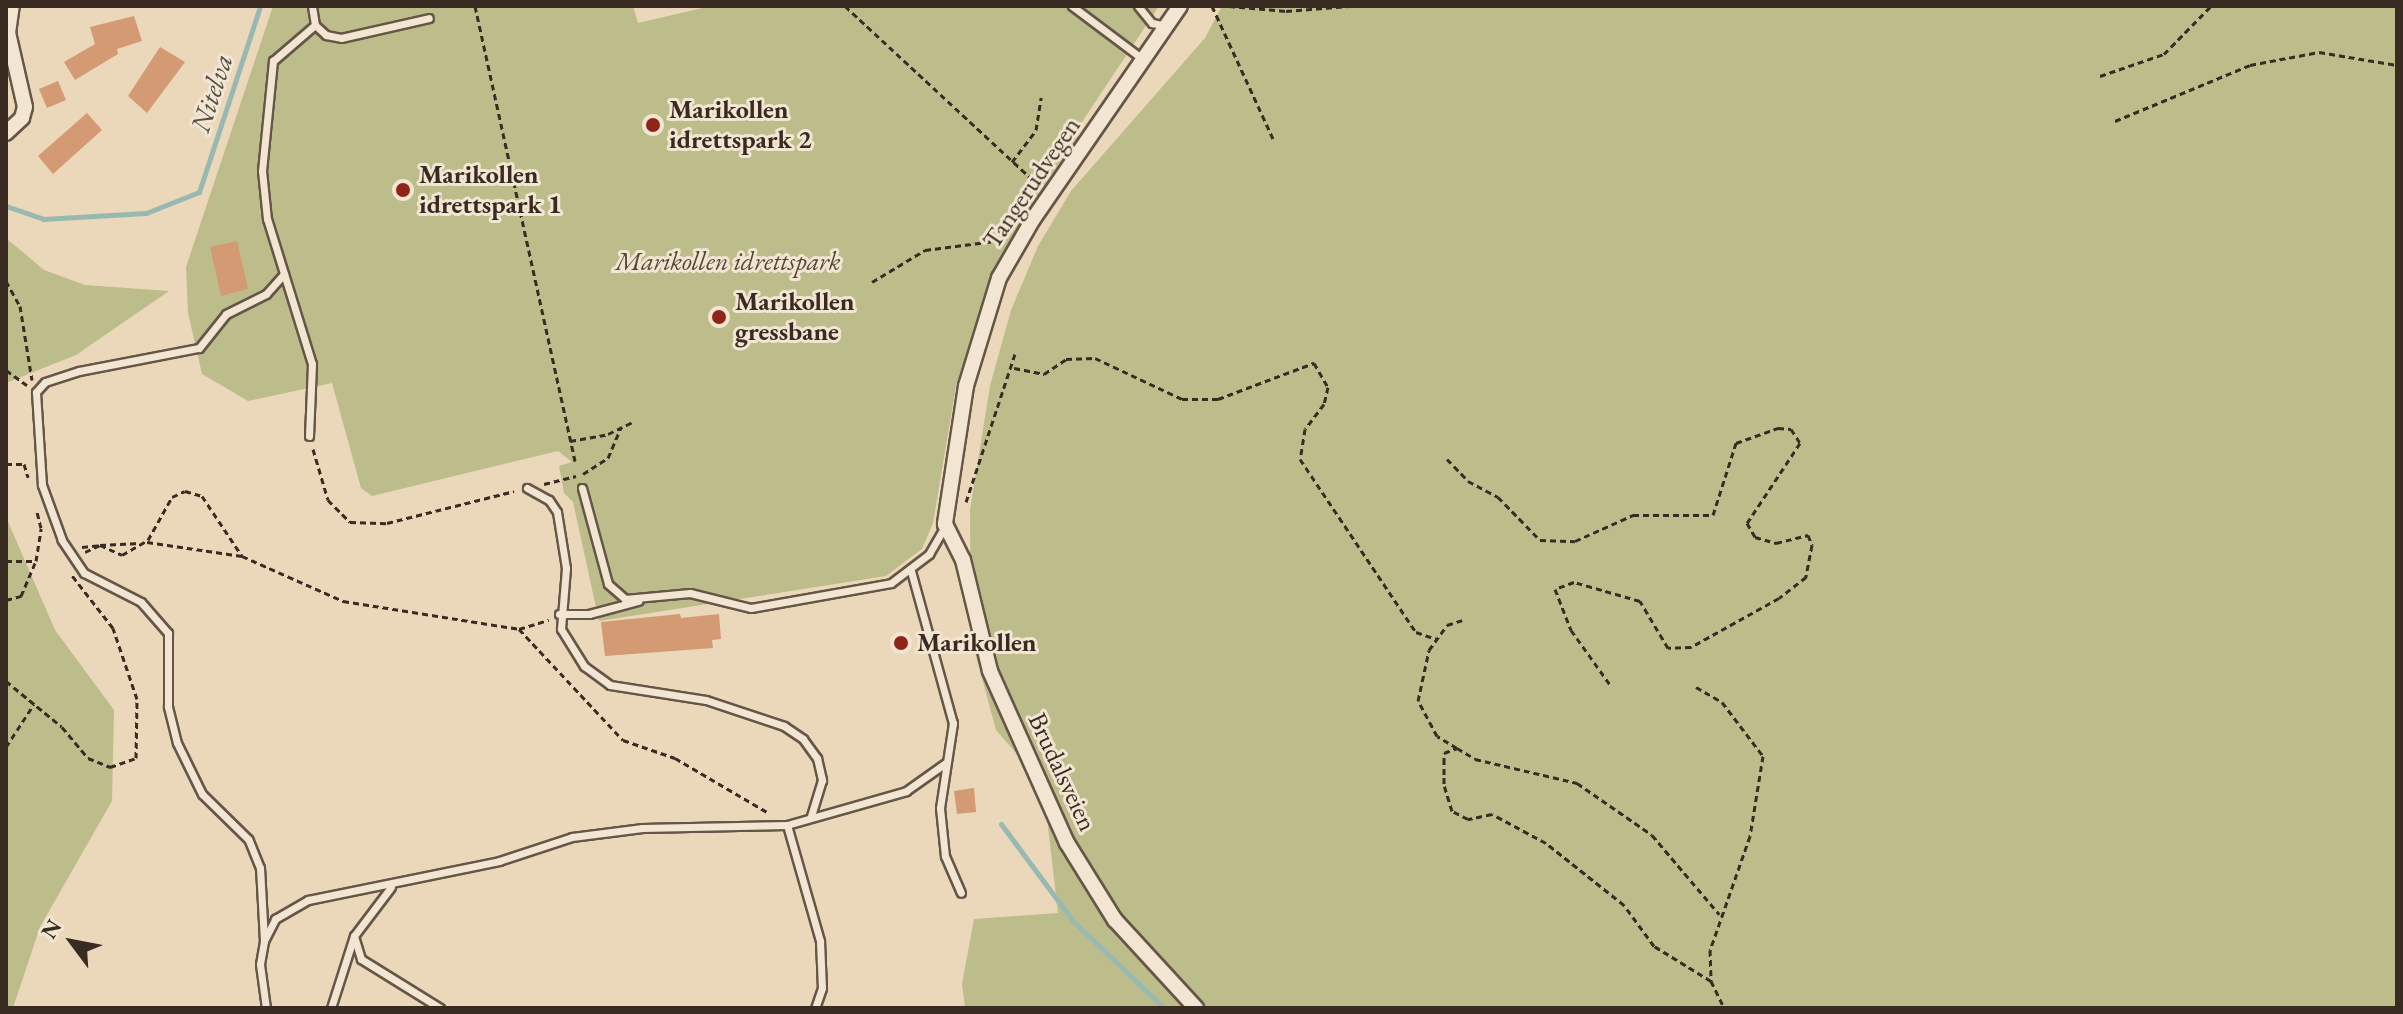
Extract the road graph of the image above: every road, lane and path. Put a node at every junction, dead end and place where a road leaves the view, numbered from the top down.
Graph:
1 (12, 6) edge
2 (312, 6) edge
3 (475, 6) edge
4 (845, 6) edge
5 (1072, 6) edge
6 (1138, 6) edge
7 (1180, 6) edge
8 (1212, 6) edge
9 (1229, 6) edge
10 (1349, 6) edge
11 (2211, 6) edge
12 (429, 18) dead end
13 (315, 25) junction
14 (1168, 27) junction
15 (1145, 61) junction
16 (2397, 65) edge
17 (2100, 76) dead end
18 (1041, 97) dead end
19 (2115, 121) dead end
20 (6, 133) edge
21 (1274, 141) dead end
22 (1012, 162) junction
23 (1050, 195) junction
24 (1019, 241) junction
25 (284, 274) junction
26 (6, 281) edge
27 (872, 282) dead end
28 (1015, 354) dead end
29 (1014, 368) junction
30 (6, 370) edge
31 (36, 392) junction
32 (633, 422) dead end
33 (621, 427) junction
34 (309, 436) joint
35 (570, 441) junction
36 (1447, 459) dead end
37 (575, 461) dead end
38 (6, 464) edge
39 (527, 488) junction
40 (582, 488) dead end
41 (31, 490) dead end
42 (35, 503) dead end
43 (964, 508) dead end
44 (945, 524) junction
45 (100, 545) junction
46 (242, 556) junction
47 (71, 559) junction
48 (6, 561) edge
49 (36, 561) junction
50 (911, 571) junction
51 (647, 597) junction
52 (6, 600) edge
53 (559, 614) junction
54 (1462, 620) dead end
55 (519, 629) junction
56 (1436, 639) junction
57 (6, 681) edge
58 (1611, 686) dead end
59 (1696, 687) dead end
60 (34, 704) junction
61 (6, 747) edge
62 (1457, 748) junction
63 (944, 764) junction
64 (811, 817) junction
65 (787, 825) junction
66 (391, 887) junction
67 (961, 893) dead end
68 (1719, 914) junction
69 (354, 936) junction
70 (264, 941) junction
71 (1711, 981) junction
72 (266, 1008) edge
73 (331, 1008) edge
74 (440, 1008) edge
75 (815, 1008) edge
76 (1196, 1008) edge
77 (1724, 1008) edge

1 - 20 street
2 - 13 lane
3 - 35 path
4 - 22 path
5 - 15 lane
6 - 14 lane
7 - 14 street, Tangerudvegen
8 - 21 path
9 - 10 path
11 - 17 path
12 - 13 lane
13 - 25 lane
14 - 15 street, Tangerudvegen
15 - 23 street, Tangerudvegen
16 - 19 path
18 - 22 path
22 - 23 path
23 - 24 street, Tangerudvegen
24 - 27 path
24 - 44 street, Tangerudvegen
25 - 31 lane
25 - 34 lane
26 - 31 path
28 - 29 path
29 - 43 path
29 - 56 path
30 - 31 path
31 - 47 lane
32 - 33 path
33 - 35 path
33 - 39 path
34 - 39 path
35 - 37 path
36 - 58 path
38 - 41 path
39 - 53 lane
40 - 51 lane
42 - 49 path
44 - 50 lane
44 - 76 street, Brudalsveien
45 - 46 path
45 - 46 path
45 - 47 path
46 - 55 path
47 - 60 path
47 - 70 lane
48 - 49 path
49 - 52 path
50 - 51 lane
50 - 63 lane
51 - 53 lane
53 - 55 path
53 - 64 lane
54 - 56 path
55 - 65 path
56 - 62 path
57 - 60 path
59 - 68 path
60 - 61 path
62 - 68 path
62 - 71 path
63 - 64 lane
63 - 67 lane
64 - 65 lane
65 - 66 lane
65 - 75 lane
66 - 69 lane
66 - 70 lane
68 - 71 path
69 - 73 lane
69 - 74 lane
70 - 72 lane
71 - 77 path

